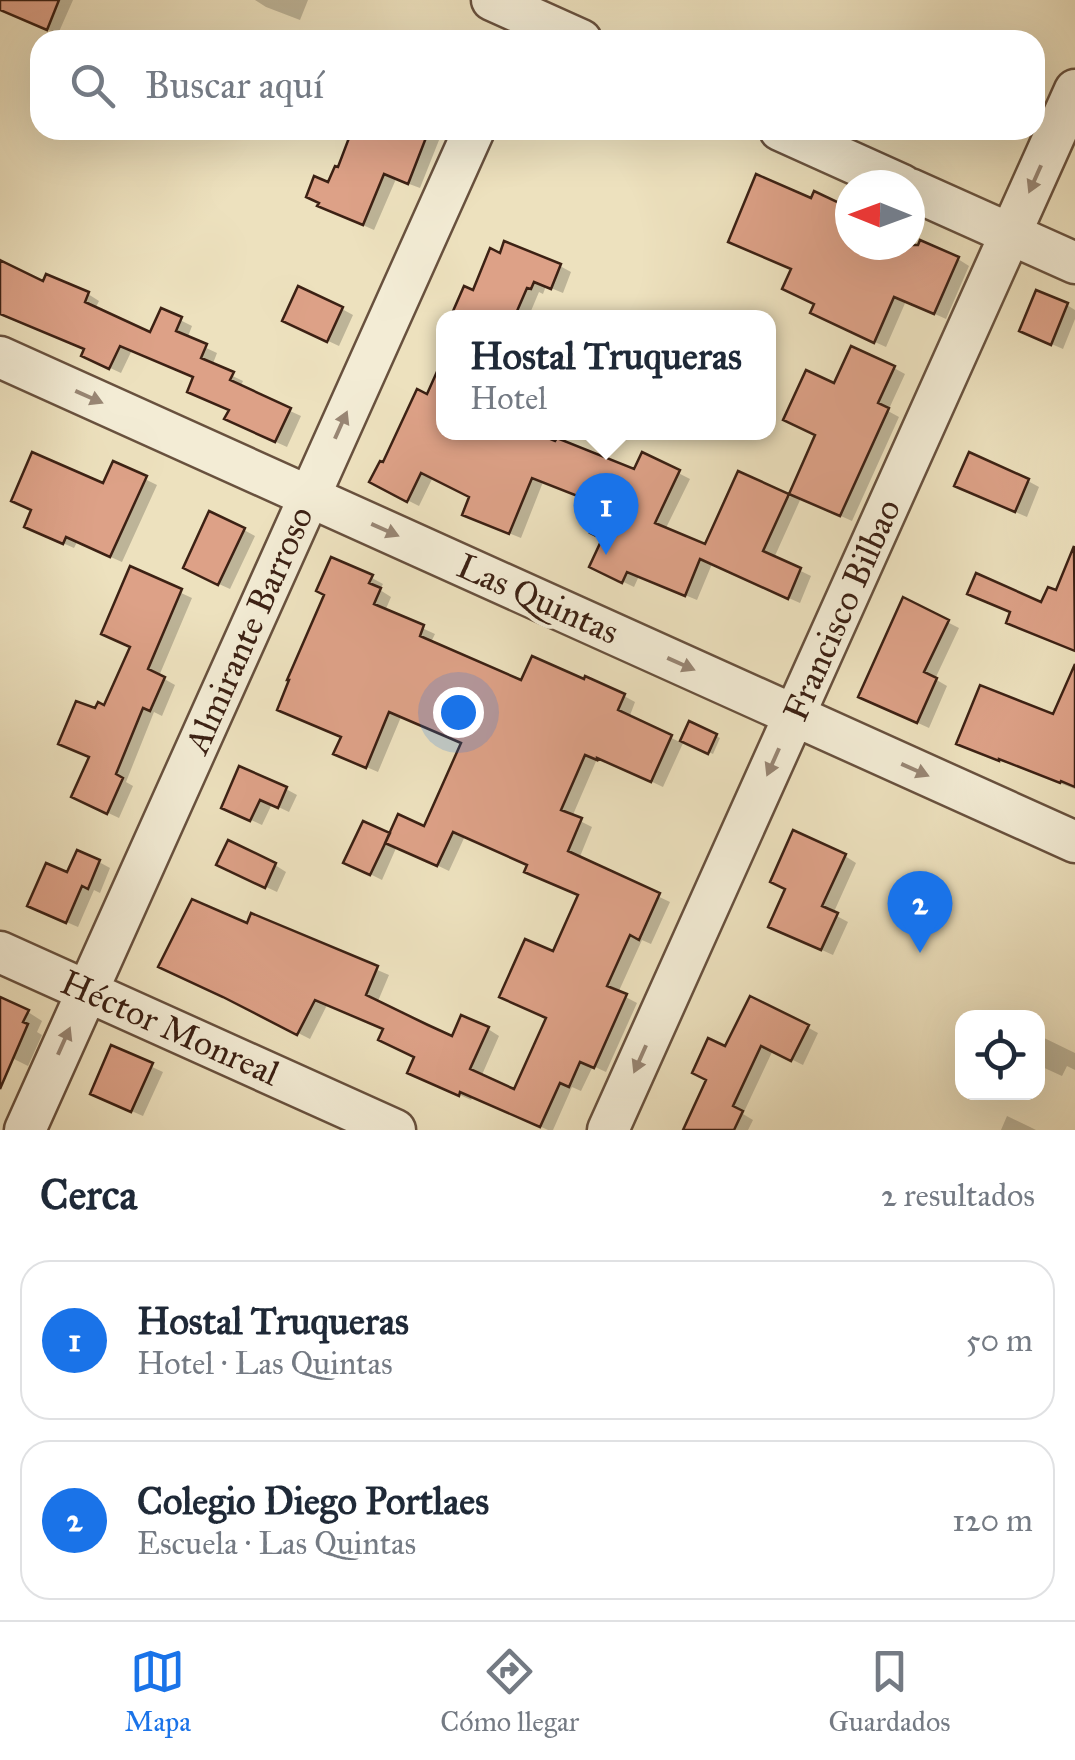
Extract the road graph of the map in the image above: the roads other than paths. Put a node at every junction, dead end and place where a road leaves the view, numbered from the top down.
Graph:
1 (516, 14) edge
2 (556, 30) edge
3 (1075, 90) edge
4 (469, 140) edge
5 (802, 140) edge
6 (869, 170) edge
7 (925, 195) edge
8 (1010, 234) junction
9 (1075, 263) edge
10 (0, 356) edge
11 (309, 496) junction
12 (794, 715) junction
13 (1075, 842) edge
14 (0, 952) edge
15 (87, 991) junction
16 (24, 1130) edge
17 (395, 1130) edge
18 (608, 1130) edge

1 - 2 street
3 -> 8 street, Francisco Bilbao
11 -> 4 street, Almirante Barroso
5 - 6 street
7 - 8 street
8 - 9 street
8 - 12 street, Francisco Bilbao
10 -> 11 street, Las Quintas
11 -> 12 street, Las Quintas
11 - 15 street, Almirante Barroso
12 -> 13 street, Las Quintas
12 -> 18 street, Francisco Bilbao
14 - 15 street, Héctor Monreal
16 -> 15 street, Almirante Barroso
15 - 17 street, Héctor Monreal

